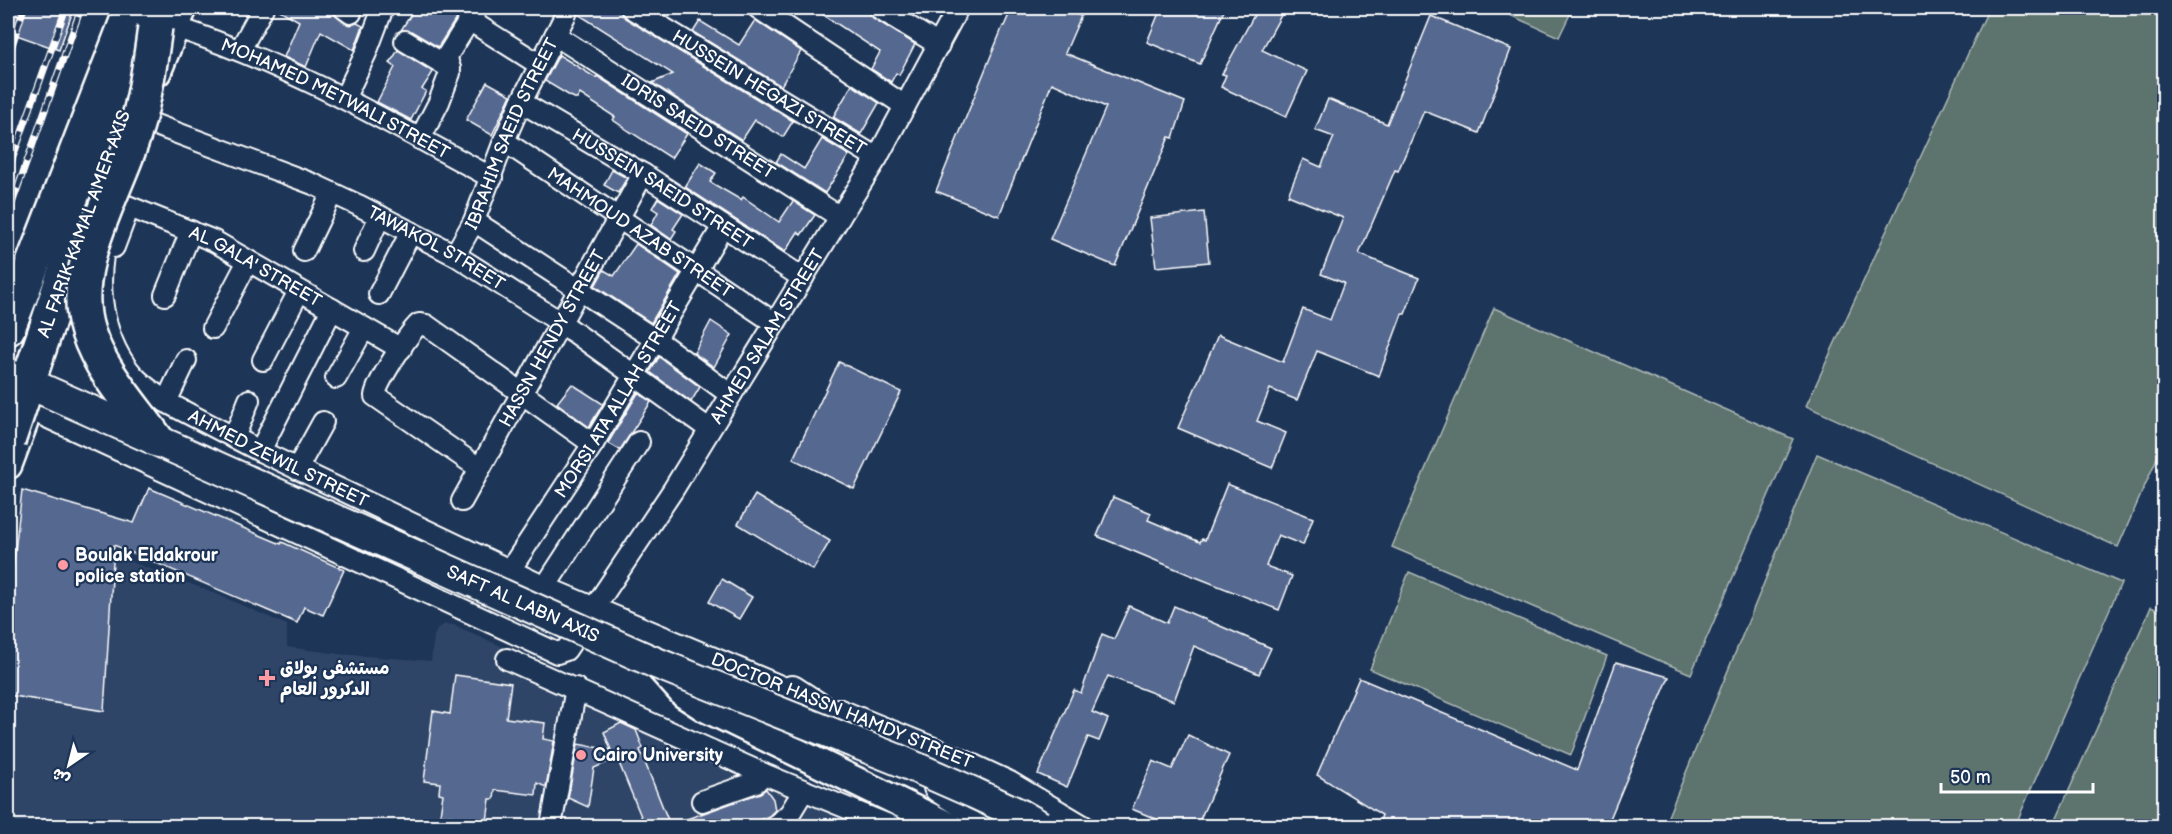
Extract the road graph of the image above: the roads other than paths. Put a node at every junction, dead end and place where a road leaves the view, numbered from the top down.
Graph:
1 (263, 8) edge
2 (383, 8) edge
3 (631, 8) edge
4 (758, 8) edge
5 (879, 8) edge
6 (958, 8) edge
7 (473, 14) edge
8 (566, 14) dead end
9 (162, 15) edge
10 (555, 35) junction
11 (405, 41) dead end
12 (939, 45) junction
13 (240, 51) junction
14 (540, 65) junction
15 (450, 70) junction
16 (345, 97) junction
17 (521, 102) junction
18 (905, 106) junction
19 (138, 118) junction
20 (420, 139) junction
21 (504, 141) junction
22 (877, 158) junction
23 (643, 174) junction
24 (492, 178) junction
25 (332, 193) junction
26 (116, 202) junction
27 (380, 216) junction
28 (840, 217) junction
29 (618, 218) junction
30 (474, 221) junction
31 (723, 226) junction
32 (191, 231) junction
33 (411, 232) junction
34 (114, 247) dead end
35 (364, 250) dead end
36 (304, 251) dead end
37 (455, 255) junction
38 (248, 261) junction
39 (697, 271) junction
40 (803, 278) junction
41 (579, 288) junction
42 (299, 291) junction
43 (379, 294) dead end
44 (165, 295) dead end
45 (332, 309) junction
46 (560, 322) junction
47 (775, 323) junction
48 (8, 328) edge
49 (213, 328) dead end
50 (364, 328) junction
51 (656, 340) junction
52 (401, 349) junction
53 (186, 360) dead end
54 (263, 360) dead end
55 (8, 374) edge
56 (634, 375) junction
57 (336, 378) dead end
58 (521, 393) junction
59 (731, 395) junction
60 (249, 400) dead end
61 (166, 402) junction
62 (29, 409) junction
63 (323, 422) dead end
64 (709, 429) junction
65 (234, 438) junction
66 (157, 440) junction
67 (8, 441) edge
68 (639, 442) dead end
69 (593, 444) junction
70 (260, 451) junction
71 (8, 465) edge
72 (479, 468) junction
73 (297, 469) junction
74 (462, 501) dead end
75 (510, 570) junction
76 (545, 587) junction
77 (594, 608) junction
78 (507, 658) dead end
79 (656, 663) junction
80 (576, 688) junction
81 (792, 691) junction
82 (764, 774) junction
83 (804, 790) junction
84 (702, 801) dead end
85 (849, 818) edge
86 (552, 826) edge
87 (776, 826) edge
88 (891, 826) edge
89 (948, 826) edge
90 (999, 826) edge
91 (1040, 826) edge
92 (1084, 826) edge

1 - 13 street
2 - 16 street
3 - 22 street, HUSSEIN HEGAZI STREET
4 - 18 street
5 - 12 street
6 - 12 street, AHMED SALAM STREET
7 - 14 street
7 - 15 street
8 - 10 street, IBRAHIM SAEID STREET
9 - 13 street, MOHAMED METWALI STREET
9 - 19 main road
9 - 48 highway, AL FARIK KAMAL AMER AXIS
9 - 66 highway, bridge
9 - 67 highway, AL FARIK KAMAL AMER AXIS, bridge
10 - 14 street, IBRAHIM SAEID STREET
10 - 28 street, IDRIS SAEID STREET
11 - 15 street
12 - 18 street, AHMED SALAM STREET
13 - 16 street, MOHAMED METWALI STREET
14 - 17 street, IBRAHIM SAEID STREET
15 - 20 street
16 - 20 street, MOHAMED METWALI STREET
17 - 21 street, IBRAHIM SAEID STREET
17 - 23 street, HUSSEIN SAEID STREET
18 - 22 street, AHMED SALAM STREET
19 - 25 street, TAWAKOL STREET
19 - 26 main road
20 - 24 street, MOHAMED METWALI STREET
21 - 24 street, IBRAHIM SAEID STREET
21 - 29 street, MAHMOUD AZAB STREET
22 - 28 street, AHMED SALAM STREET
23 - 29 street, HASSN HENDY STREET
23 - 31 street, HUSSEIN SAEID STREET
24 - 30 street, IBRAHIM SAEID STREET
25 - 27 street, TAWAKOL STREET
25 - 36 street
26 - 32 street, AL GALA' STREET
26 - 34 street
26 - 61 street, AHMED ZEWIL STREET
26 - 62 main road
27 - 33 street, TAWAKOL STREET
27 - 35 street
28 - 40 street, AHMED SALAM STREET
29 - 39 street, MAHMOUD AZAB STREET
29 - 41 street, HASSN HENDY STREET
30 - 37 street, IBRAHIM SAEID STREET
30 - 41 street
31 - 39 street, MORSI ATA ALLAH STREET
31 - 40 street, HUSSEIN SAEID STREET
32 - 38 street, AL GALA' STREET
32 - 44 street
33 - 37 street, TAWAKOL STREET
33 - 43 street
37 - 46 street, TAWAKOL STREET
38 - 42 street, AL GALA' STREET
38 - 49 street
39 - 47 street, MAHMOUD AZAB STREET
39 - 51 street, MORSI ATA ALLAH STREET
40 - 47 street, AHMED SALAM STREET
41 - 46 street, HASSN HENDY STREET
41 - 51 street
42 - 45 street, AL GALA' STREET
42 - 54 street
45 - 50 street, AL GALA' STREET
45 - 70 street
46 - 56 street, TAWAKOL STREET
46 - 58 street, HASSN HENDY STREET
47 - 59 street, AHMED SALAM STREET
50 - 52 street, AL GALA' STREET
50 - 57 street
51 - 56 street, MORSI ATA ALLAH STREET
51 - 59 street
52 - 58 street
52 - 72 street
53 - 61 street
55 - 66 main road, SAFT AL LABN AXIS, bridge
56 - 64 street, TAWAKOL STREET
56 - 69 street, MORSI ATA ALLAH STREET
58 - 69 street
58 - 72 street, HASSN HENDY STREET
59 - 64 street, AHMED SALAM STREET
60 - 65 street
61 - 65 street, AHMED ZEWIL STREET
62 - 71 main road
62 - 77 street, AHMED SALAM STREET
63 - 73 street
64 - 77 street, AHMED SALAM STREET
65 - 70 street, AHMED ZEWIL STREET
66 - 79 main road, SAFT AL LABN AXIS, bridge
68 - 76 street
69 - 75 street, MORSI ATA ALLAH STREET
70 - 73 street, AHMED ZEWIL STREET
72 - 74 street, HASSN HENDY STREET
73 - 75 street, AHMED ZEWIL STREET
75 - 76 street, AHMED ZEWIL STREET
76 - 77 street, AHMED ZEWIL STREET
77 - 81 street, DOCTOR HASSN HAMDY STREET
78 - 80 street
79 - 89 main road
79 - 91 main road, SAFT AL LABN AXIS, bridge
80 - 82 street
80 - 86 street
81 - 90 main road
81 - 92 street, DOCTOR HASSN HAMDY STREET
82 - 83 street
82 - 84 street
83 - 85 street
83 - 87 street
85 - 88 street

